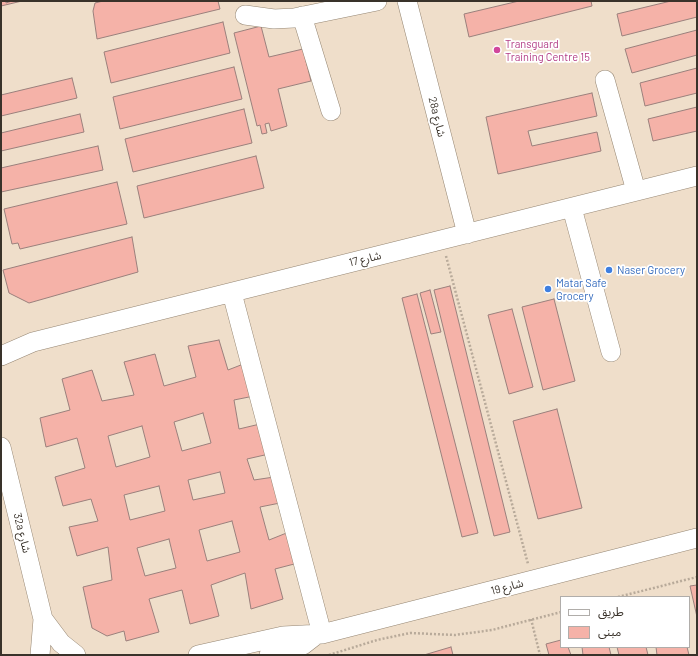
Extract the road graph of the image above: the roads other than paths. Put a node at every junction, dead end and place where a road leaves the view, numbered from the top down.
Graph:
1 (377, 1) edge
2 (408, 1) edge
3 (245, 15) dead end
4 (302, 16) junction
5 (604, 80) dead end
6 (331, 111) dead end
7 (697, 176) edge
8 (636, 191) junction
9 (572, 208) junction
10 (467, 234) junction
11 (232, 292) junction
12 (1, 342) edge
13 (33, 342) junction
14 (611, 352) dead end
15 (1, 356) edge
16 (1, 447) edge
17 (697, 538) edge
18 (44, 619) junction
19 (319, 635) junction
20 (40, 655) edge
21 (76, 655) edge
22 (198, 655) edge
23 (269, 655) edge

1 - 4 street
2 - 10 street, 28a شارع
3 - 4 street
4 - 6 street
5 - 8 street
7 - 8 street, شارع 17
8 - 9 street, شارع 17
9 - 10 street, شارع 17
9 - 14 street
10 - 11 street, شارع 17
11 - 13 street, شارع 17
11 - 19 street
12 - 13 street, شارع 17
13 - 15 street, شارع 17
16 - 18 street, 32a شارع
17 - 19 street, شارع 19
18 - 20 street, 32a شارع
18 - 21 street, 32a شارع
19 - 22 street, شارع 19
19 - 23 street, شارع 19

